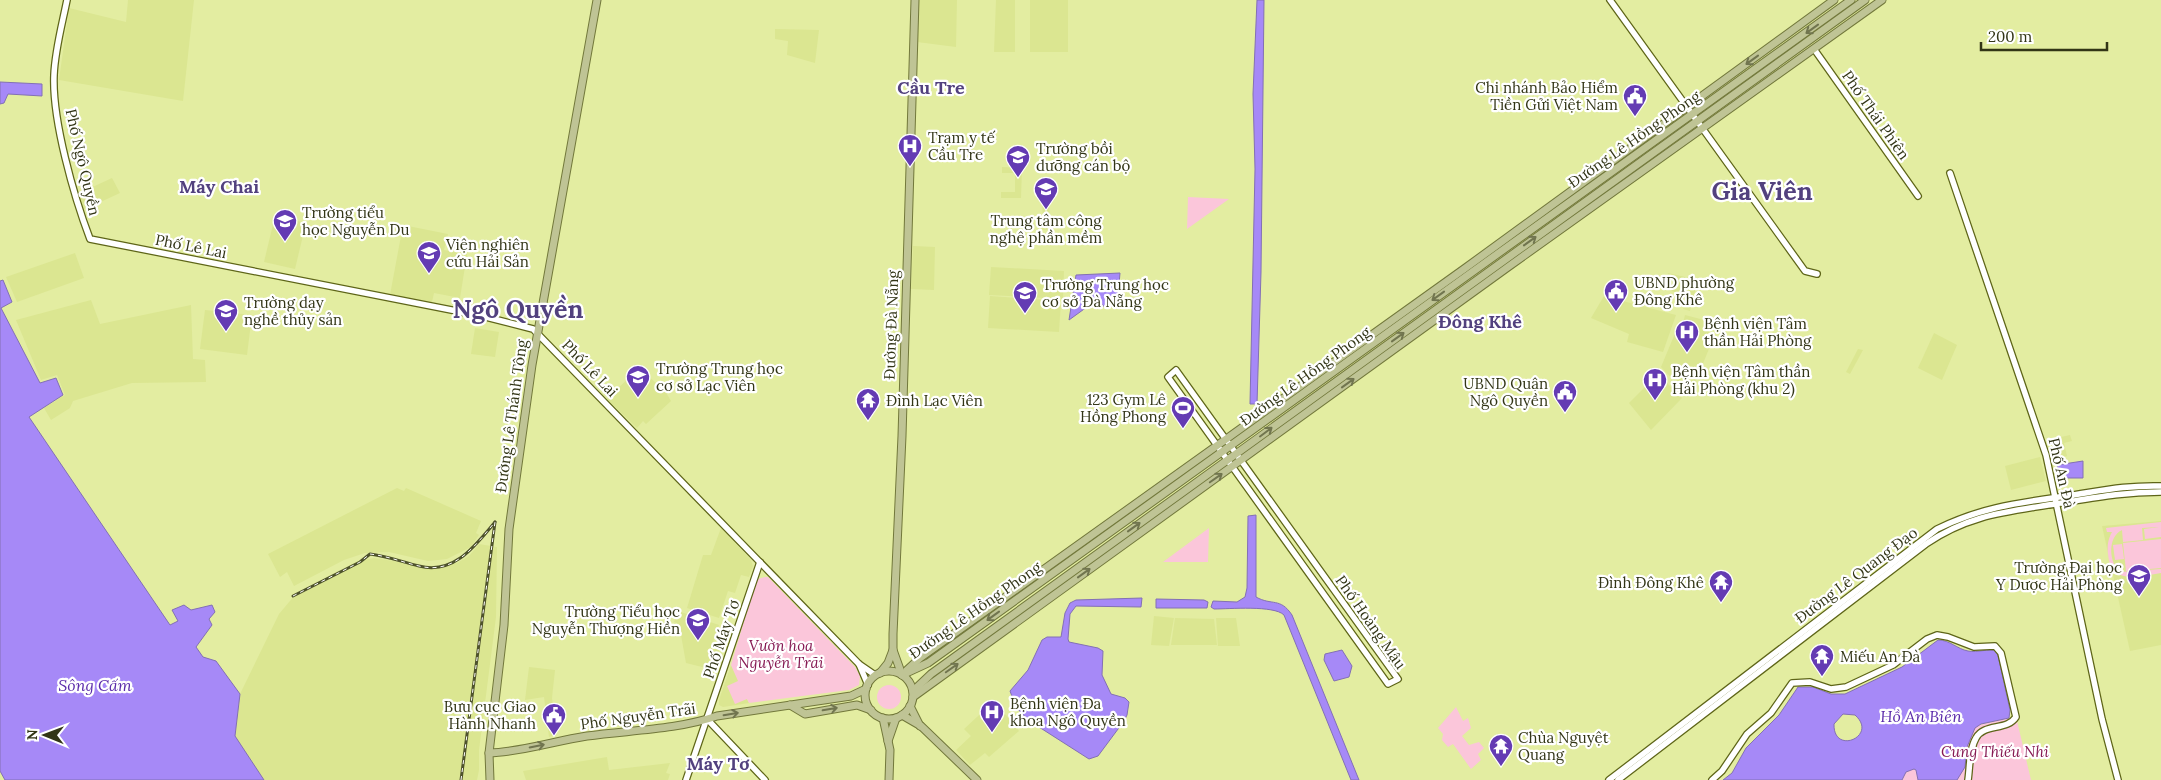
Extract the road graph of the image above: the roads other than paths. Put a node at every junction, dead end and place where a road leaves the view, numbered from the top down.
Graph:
1 (67, 0) edge
2 (598, 0) edge
3 (915, 0) edge
4 (1610, 0) edge
5 (1834, 0) edge
6 (1851, 0) edge
7 (1865, 0) edge
8 (1882, 0) edge
9 (1814, 49) junction
10 (1687, 107) junction
11 (1692, 115) junction
12 (1698, 122) junction
13 (1703, 129) junction
14 (1950, 173) dead end
15 (1918, 196) dead end
16 (90, 239) joint
17 (1817, 274) dead end
18 (536, 331) junction
19 (1225, 439) junction
20 (1217, 445) junction
21 (1231, 447) junction
22 (1222, 453) junction
23 (1236, 454) junction
24 (1227, 459) junction
25 (1241, 461) junction
26 (1233, 467) junction
27 (2161, 486) edge
28 (2161, 492) edge
29 (2054, 497) junction
30 (2056, 504) junction
31 (1280, 515) junction
32 (1962, 520) junction
33 (1271, 523) junction
34 (1103, 527) junction
35 (1108, 534) junction
36 (760, 562) junction
37 (1004, 603) junction
38 (1015, 618) junction
39 (1370, 641) junction
40 (1362, 648) junction
41 (893, 650) junction
42 (859, 664) junction
43 (925, 665) junction
44 (877, 674) junction
45 (931, 674) junction
46 (902, 675) junction
47 (867, 687) junction
48 (913, 694) junction
49 (790, 705) junction
50 (910, 706) junction
51 (872, 711) junction
52 (899, 716) junction
53 (882, 718) junction
54 (707, 719) junction
55 (921, 726) junction
56 (887, 741) junction
57 (488, 753) junction
58 (490, 780) edge
59 (686, 780) edge
60 (766, 780) edge
61 (889, 780) edge
62 (977, 780) edge
63 (1609, 780) edge
64 (1618, 780) edge
65 (1712, 780) edge
66 (1968, 780) edge
67 (2118, 780) edge

1 - 16 street, Phố Ngô Quyền
2 - 18 main road, Đường Lê Thánh Tông
3 - 41 main road, Đường Đà Nẵng
4 - 10 street
5 -> 10 main road, Đường Lê Hồng Phong
6 -> 11 main road, Đường Lê Hồng Phong
7 - 12 main road, Đường Lê Hồng Phong
8 - 9 main road, Đường Lê Hồng Phong
9 - 13 main road, Đường Lê Hồng Phong
9 - 15 street, Phố Thái Phiên
10 - 11 street
10 - 19 main road, Đường Lê Hồng Phong
11 - 12 street
11 -> 21 main road, Đường Lê Hồng Phong
12 - 13 street
23 -> 12 main road, Đường Lê Hồng Phong
13 - 17 street
25 -> 13 main road, Đường Lê Hồng Phong
14 - 29 street, Phố An Đà
16 - 18 street, Phố Lê Lai
18 - 36 street, Phố Lê Lai
18 - 57 main road, Đường Lê Thánh Tông
19 - 20 main road, Đường Lê Hồng Phong
19 - 20 street, Phố Hoàng Mậu
19 - 21 street, Phố Hoàng Mậu
20 - 22 street, Phố Hoàng Mậu
20 - 34 main road, Đường Lê Hồng Phong
21 - 22 main road, Đường Lê Hồng Phong
21 - 23 street, Phố Hoàng Mậu
22 - 24 street, Phố Hoàng Mậu
22 - 35 main road, Đường Lê Hồng Phong
23 - 24 main road, Đường Lê Hồng Phong
23 - 25 street, Phố Hoàng Mậu
24 - 26 street, Phố Hoàng Mậu
38 -> 24 main road, Đường Lê Hồng Phong
25 - 26 main road, Đường Lê Hồng Phong
25 - 31 street, Phố Hoàng Mậu
26 - 33 street, Phố Hoàng Mậu
38 -> 26 main road, Đường Lê Hồng Phong
27 - 29 street, Đường Lê Quang Đạo
28 - 30 street, Đường Lê Quang Đạo
29 - 30 street, Phố An Đà
29 - 32 street, Đường Lê Quang Đạo
30 - 32 street, Đường Lê Quang Đạo
30 - 67 street, Phố An Đà
31 - 33 street
31 - 39 street, Phố Hoàng Mậu
32 - 63 street, Đường Lê Quang Đạo
32 - 64 street, Đường Lê Quang Đạo
33 - 40 street, Phố Hoàng Mậu
34 - 35 main road
34 - 37 main road, Đường Lê Hồng Phong
35 - 37 main road, Đường Lê Hồng Phong
36 - 42 street, Phố Lê Lai
36 - 54 street, Phố Máy Tơ
37 -> 43 main road, Đường Lê Hồng Phong
37 - 46 main road, Đường Lê Hồng Phong
38 - 45 main road, Đường Lê Hồng Phong
48 -> 38 main road, Đường Lê Hồng Phong
39 - 40 street
39 - 40 street, Phố Hoàng Mậu
41 - 44 main road, Đường Đà Nẵng
41 - 46 main road, Đường Đà Nẵng
42 - 44 street, Phố Lê Lai
42 - 47 street, Phố Lê Lai
43 - 45 main road
43 - 46 main road, Đường Lê Hồng Phong
44 - 46 main road
44 - 47 main road
45 - 48 main road, Đường Lê Hồng Phong
46 - 48 main road
47 - 49 main road, Phố Nguyễn Trãi
47 - 51 main road
48 - 50 main road
49 -> 51 main road, Phố Nguyễn Trãi
54 -> 49 main road, Phố Nguyễn Trãi
50 - 52 main road
50 - 55 main road
51 - 53 main road
52 - 53 main road
52 - 55 main road
52 - 56 main road
53 - 56 main road
57 -> 54 main road, Phố Nguyễn Trãi
54 - 59 street, Phố Máy Tơ
54 - 60 street
55 - 62 main road
56 - 61 main road
57 - 58 main road, Đường Lê Thánh Tông
65 - 66 street

